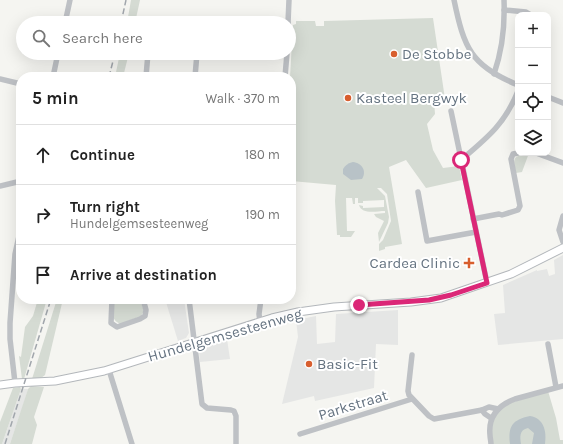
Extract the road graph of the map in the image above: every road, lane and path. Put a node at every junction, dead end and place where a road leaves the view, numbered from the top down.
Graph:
1 (70, 0) edge
2 (289, 0) edge
3 (454, 0) edge
4 (504, 0) edge
5 (504, 10) junction
6 (526, 12) edge
7 (67, 16) edge
8 (288, 16) edge
9 (57, 60) edge
10 (147, 60) edge
11 (196, 60) edge
12 (286, 60) edge
13 (54, 72) edge
14 (146, 72) edge
15 (195, 72) edge
16 (285, 72) edge
17 (494, 74) junction
18 (0, 79) edge
19 (16, 83) edge
20 (515, 84) edge
21 (515, 94) edge
22 (551, 98) edge
23 (563, 103) edge
24 (451, 111) dead end
25 (515, 154) edge
26 (544, 156) edge
27 (461, 160) junction
28 (563, 163) edge
29 (16, 182) edge
30 (0, 186) edge
31 (418, 192) dead end
32 (563, 216) edge
33 (473, 219) junction
34 (476, 232) junction
35 (563, 242) edge
36 (563, 248) edge
37 (16, 250) edge
38 (487, 283) junction
39 (112, 304) edge
40 (144, 304) edge
41 (190, 304) edge
42 (260, 304) edge
43 (260, 322) junction
44 (194, 342) junction
45 (548, 344) dead end
46 (412, 355) dead end
47 (109, 370) junction
48 (15, 383) junction
49 (0, 385) edge
50 (563, 386) edge
51 (556, 387) junction
52 (412, 399) junction
53 (498, 408) junction
54 (482, 410) junction
55 (492, 418) junction
56 (300, 434) dead end
57 (132, 444) edge
58 (236, 444) edge
59 (492, 444) edge

1 - 7 street
2 - 8 street
3 - 17 street
4 - 5 street
5 - 6 street
5 - 17 street
9 - 13 street
10 - 14 street
11 - 15 street
12 - 16 street
17 - 20 street
18 - 19 street
21 - 27 street
22 - 23 street
24 - 27 street
25 - 33 street
26 - 28 street
27 - 33 street
29 - 30 street
31 - 34 street
32 - 35 street
33 - 34 street
34 - 38 street
36 - 38 main road, Hundelgemsesteenweg
37 - 48 street
38 - 43 main road, Hundelgemsesteenweg
39 - 40 street
41 - 44 street
42 - 43 street
43 - 44 main road, Hundelgemsesteenweg
44 - 47 main road, Hundelgemsesteenweg
44 - 58 street
45 - 51 street
46 - 52 street, Parkstraat
47 - 48 main road, Hundelgemsesteenweg
47 - 57 street
48 - 49 main road, Hundelgemsesteenweg
50 - 51 street
51 - 53 street
52 - 54 street
52 - 56 street, Parkstraat
53 - 54 street
53 - 55 street
54 - 55 street
55 - 59 street

